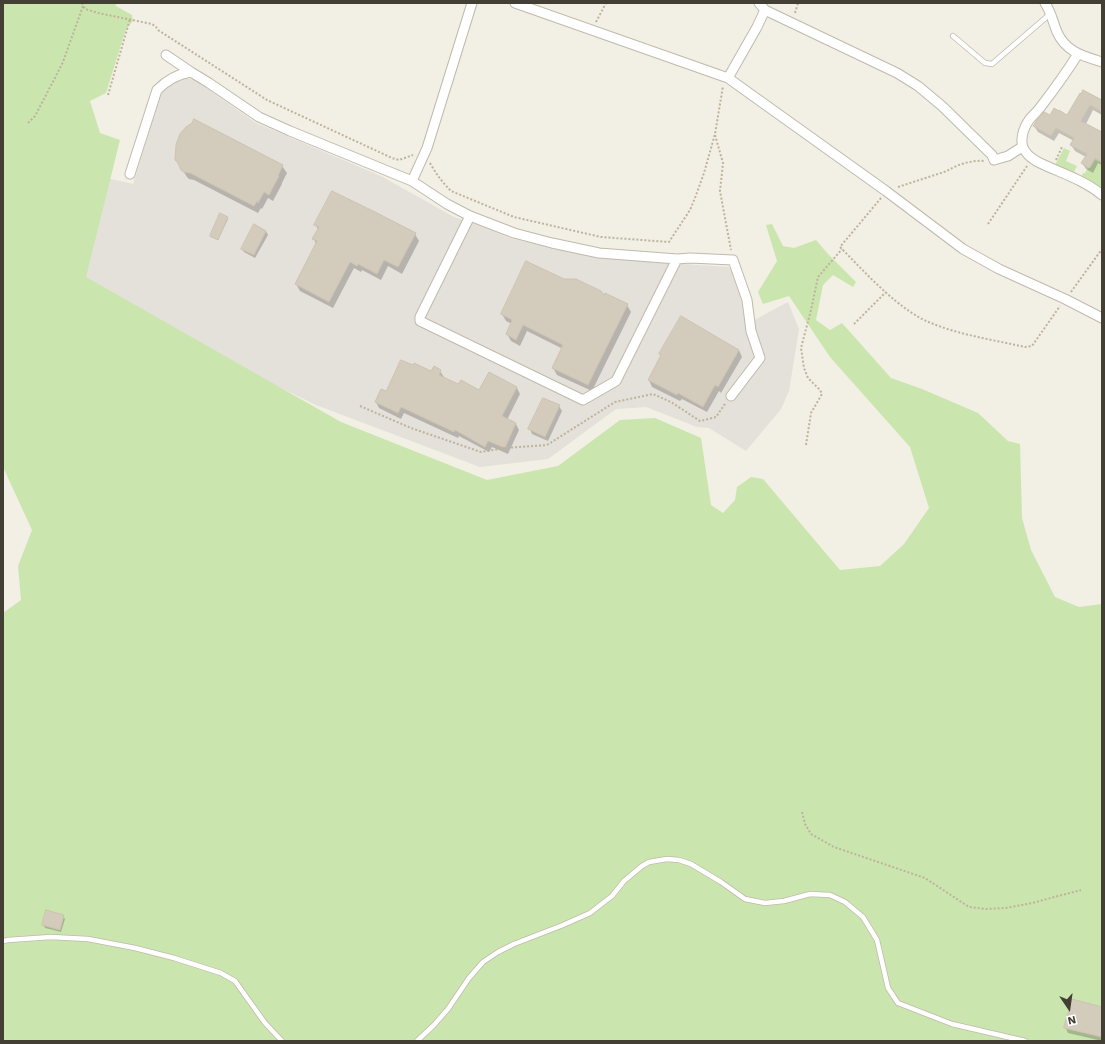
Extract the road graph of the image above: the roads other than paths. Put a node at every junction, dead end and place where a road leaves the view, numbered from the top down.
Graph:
1 (472, 3) edge
2 (515, 3) edge
3 (1045, 3) edge
4 (762, 6) edge
5 (1050, 13) junction
6 (953, 36) dead end
7 (1078, 54) junction
8 (166, 55) dead end
9 (1102, 62) edge
10 (191, 72) junction
11 (728, 78) junction
12 (1022, 147) junction
13 (130, 174) dead end
14 (412, 181) junction
15 (1102, 195) edge
16 (470, 216) junction
17 (677, 258) junction
18 (1102, 318) edge
19 (731, 396) road end
20 (3, 941) edge
21 (282, 1041) edge
22 (417, 1041) edge
23 (1025, 1041) edge

1 - 14 street
2 - 11 street
3 - 5 street
4 - 11 street
4 - 12 street
5 - 6 lane
5 - 7 street
7 - 9 street
7 - 12 street
8 - 10 street
10 - 13 street
10 - 14 street
11 - 18 street
12 - 15 street
14 - 16 street
16 - 17 street
16 - 17 street
17 - 19 street
20 - 21 lane
22 - 23 lane

